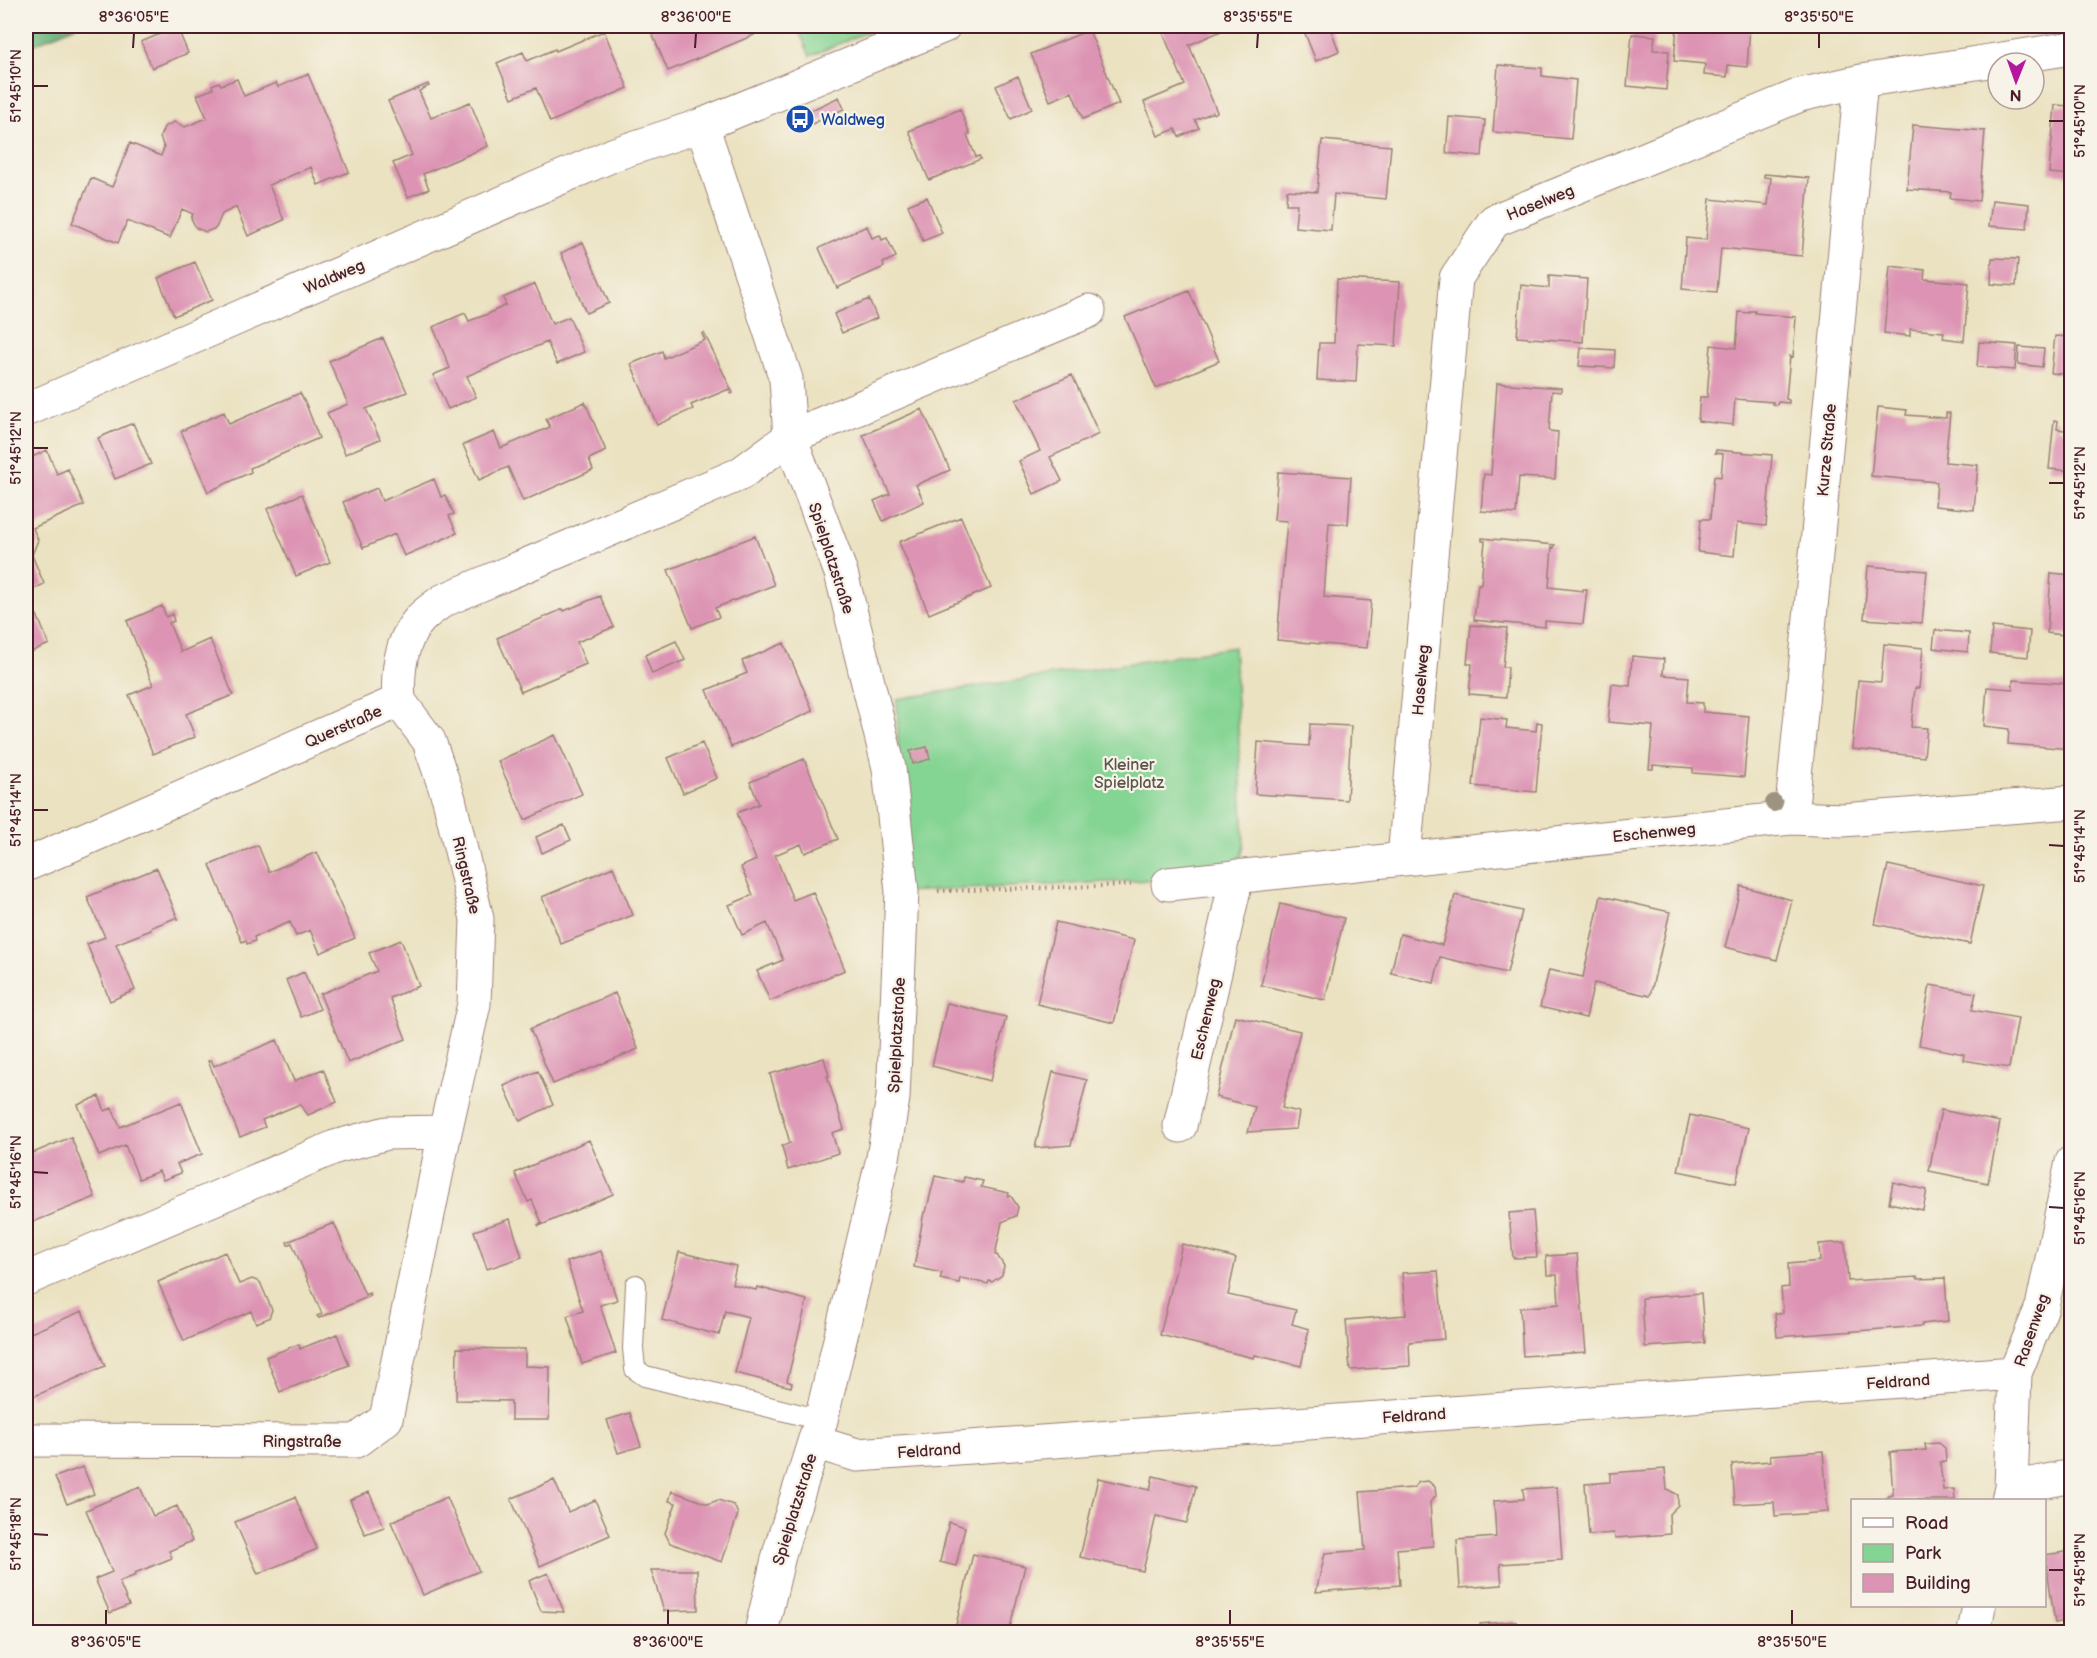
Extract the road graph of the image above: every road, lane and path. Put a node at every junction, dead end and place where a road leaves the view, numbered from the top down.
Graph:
1 (944, 26) edge
2 (2072, 48) edge
3 (1861, 81) junction
4 (702, 125) junction
5 (1089, 311) dead end
6 (26, 410) edge
7 (790, 438) junction
8 (399, 701) junction
9 (2072, 802) edge
10 (1791, 818) junction
11 (1404, 858) junction
12 (26, 865) edge
13 (1237, 876) junction
14 (1168, 884) joint
15 (902, 892) junction
16 (1180, 1126) dead end
17 (444, 1132) junction
18 (2072, 1162) edge
19 (26, 1279) edge
20 (636, 1285) dead end
21 (2015, 1373) junction
22 (817, 1431) junction
23 (26, 1440) edge
24 (2072, 1476) edge
25 (2010, 1494) edge
26 (1979, 1607) edge
27 (761, 1632) edge
28 (1974, 1632) edge

1 - 4 street, Waldweg
2 - 3 street, Haselweg
3 - 10 street, Kurze Straße
3 - 11 street, Haselweg
4 - 6 street, Waldweg
4 - 7 street, Spielplatzstraße
5 - 7 street
7 - 8 street, Querstraße
7 - 15 street, Spielplatzstraße
8 - 12 street, Querstraße
8 - 17 street, Ringstraße
9 - 10 street, Eschenweg
10 - 11 street, Eschenweg
11 - 13 street, Eschenweg
13 - 14 street, Eschenweg
13 - 16 street, Eschenweg
14 - 15 path
15 - 22 street, Spielplatzstraße
17 - 19 street
17 - 23 street, Ringstraße
18 - 21 street, Rasenweg
20 - 22 lane
21 - 22 street, Feldrand
21 - 25 street, Rasenweg
22 - 27 street, Spielplatzstraße
24 - 25 street
26 - 28 street

